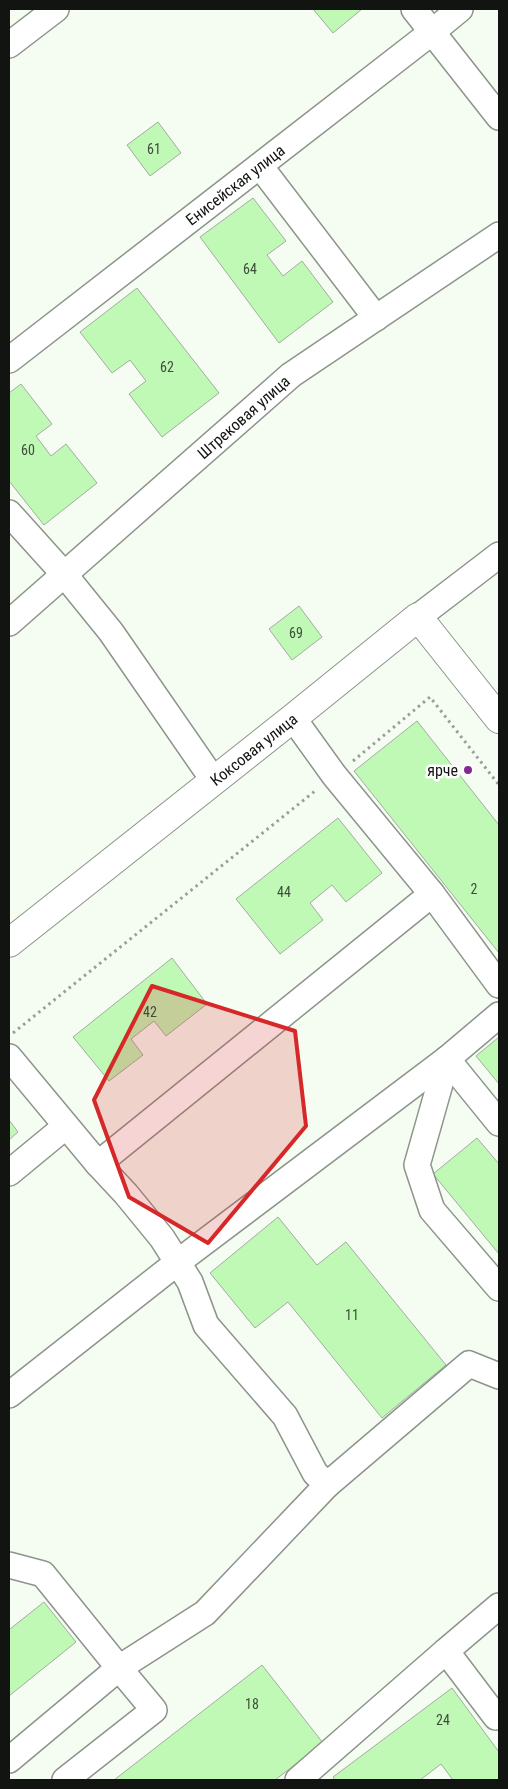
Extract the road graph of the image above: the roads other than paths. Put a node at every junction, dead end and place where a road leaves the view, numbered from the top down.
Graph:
1 (56, 9) edge
2 (414, 9) edge
3 (460, 9) edge
4 (432, 32) junction
5 (9, 45) edge
6 (499, 117) edge
7 (260, 166) junction
8 (499, 235) edge
9 (376, 318) junction
10 (9, 360) edge
11 (9, 513) edge
12 (499, 555) edge
13 (64, 574) junction
14 (418, 617) junction
15 (9, 623) edge
16 (293, 718) junction
17 (499, 719) edge
18 (214, 781) junction
19 (432, 894) junction
20 (9, 943) edge
21 (499, 985) edge
22 (499, 1015) edge
23 (9, 1057) edge
24 (447, 1059) junction
25 (499, 1123) edge
26 (66, 1126) junction
27 (98, 1164) junction
28 (9, 1173) edge
29 (178, 1262) junction
30 (499, 1288) edge
31 (499, 1376) edge
32 (9, 1395) edge
33 (327, 1485) junction
34 (9, 1565) edge
35 (499, 1606) edge
36 (446, 1651) junction
37 (119, 1668) junction
38 (498, 1717) edge
39 (9, 1760) edge
40 (65, 1780) edge
41 (298, 1780) edge

1 - 5 street
2 - 4 street
3 - 4 street, Енисейская улица
4 - 6 street
4 - 7 street, Енисейская улица
7 - 9 street
7 - 10 street, Енисейская улица
8 - 9 street, Штрековая улица
9 - 13 street, Штрековая улица
11 - 13 street
12 - 14 street, Коксовая улица
13 - 15 street, Штрековая улица
13 - 18 street
14 - 16 main road, Коксовая улица
14 - 17 main road
16 - 18 main road, Коксовая улица
16 - 19 street
18 - 20 main road, Коксовая улица
19 - 21 street
19 - 27 street
22 - 24 street
23 - 26 street
24 - 25 street
24 - 29 street
24 - 30 street
26 - 27 street
26 - 28 street
27 - 29 street
29 - 32 street
29 - 33 street
31 - 33 street
33 - 37 street
34 - 37 street
35 - 36 street
36 - 38 street
36 - 41 street
37 - 39 street
37 - 40 street

